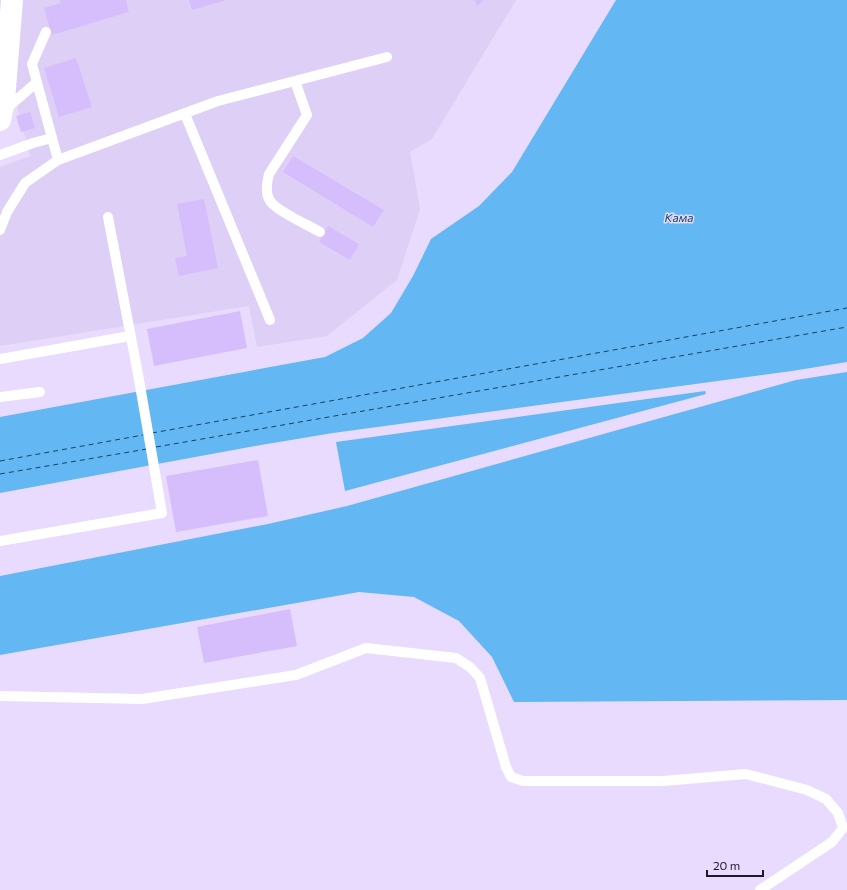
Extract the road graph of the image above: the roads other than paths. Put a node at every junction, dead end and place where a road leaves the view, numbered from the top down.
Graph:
1 (12, 0) edge
2 (46, 32) dead end
3 (387, 57) dead end
4 (296, 81) junction
5 (37, 82) junction
6 (1, 107) edge
7 (185, 114) junction
8 (52, 138) junction
9 (0, 155) edge
10 (58, 160) junction
11 (108, 217) dead end
12 (0, 230) edge
13 (320, 232) dead end
14 (270, 320) dead end
15 (130, 336) junction
16 (0, 359) edge
17 (40, 392) dead end
18 (0, 397) edge
19 (0, 541) edge
20 (0, 696) edge
21 (845, 828) edge
22 (760, 890) edge

1 - 6 street
2 - 5 lane
3 - 4 lane
4 - 7 lane
4 - 13 lane
5 - 6 lane
5 - 8 lane
7 - 10 lane
7 - 14 lane
8 - 9 lane
8 - 10 lane
10 - 12 lane
11 - 15 lane
15 - 16 lane
15 - 19 lane
17 - 18 lane
20 - 21 lane
21 - 22 lane

